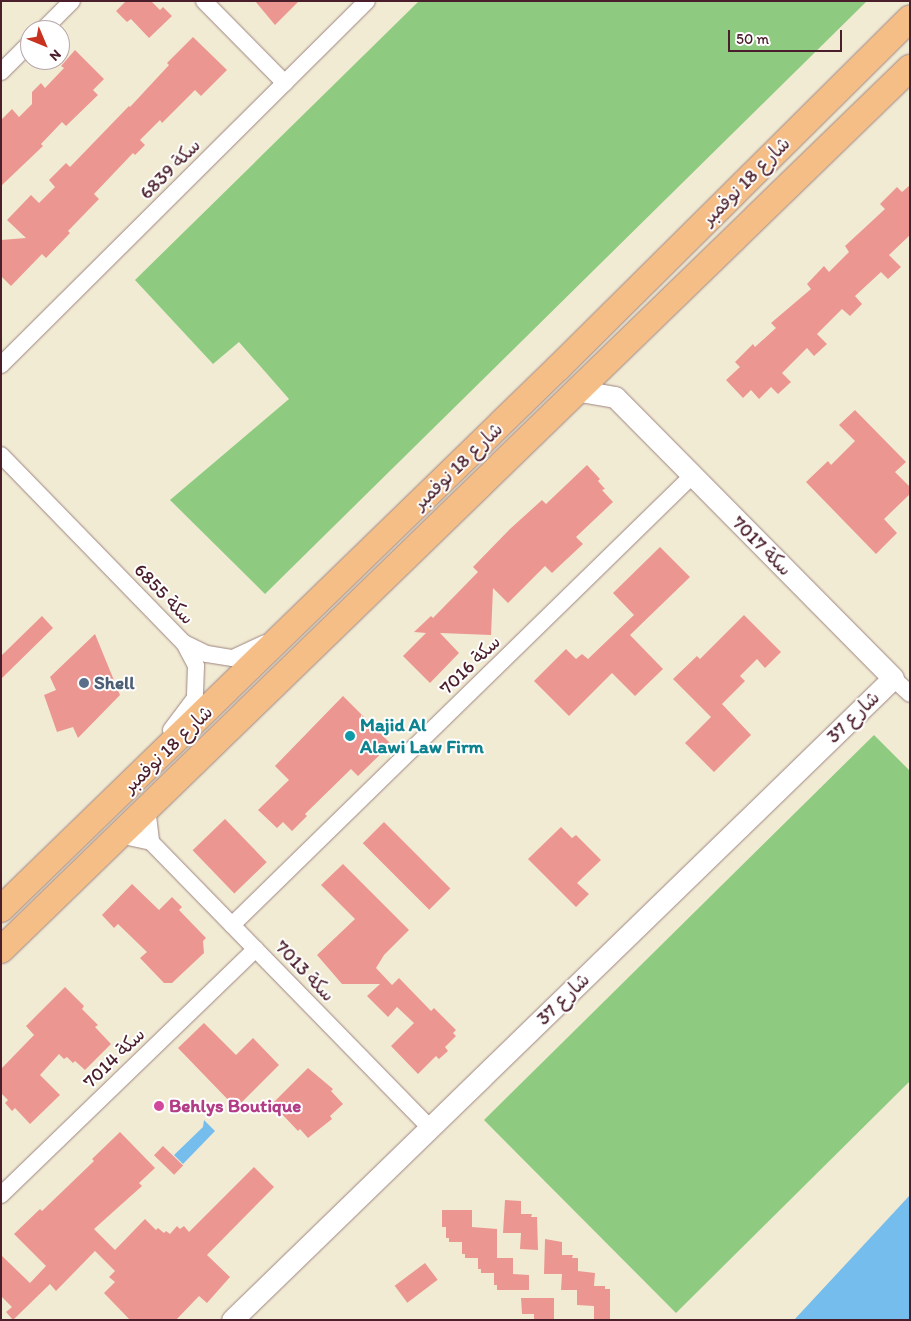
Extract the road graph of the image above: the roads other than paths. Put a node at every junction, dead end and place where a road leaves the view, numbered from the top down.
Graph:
1 (72, 1) edge
2 (204, 1) edge
3 (368, 1) edge
4 (910, 18) edge
5 (53, 20) edge
6 (20, 53) edge
7 (910, 68) edge
8 (1, 72) edge
9 (285, 83) junction
10 (609, 358) junction
11 (1, 365) edge
12 (576, 390) junction
13 (615, 397) junction
14 (1, 455) edge
15 (692, 475) junction
16 (341, 581) junction
17 (184, 643) junction
18 (893, 678) junction
19 (910, 694) edge
20 (132, 783) junction
21 (147, 808) junction
22 (119, 835) junction
23 (151, 842) junction
24 (1, 910) edge
25 (232, 925) junction
26 (256, 949) junction
27 (1, 950) edge
28 (430, 1128) junction
29 (1, 1195) edge
30 (232, 1320) edge

1 - 5 street
2 - 9 street
3 - 9 street, سكة 6839
4 - 16 main road, شارع 18 نوفمبر
6 - 8 street
7 - 10 main road, شارع 18 نوفمبر
9 - 11 street, سكة 6839
10 - 12 main road, شارع 18 نوفمبر
10 - 13 street
12 - 13 street
12 - 21 main road, شارع 18 نوفمبر
13 - 15 street, سكة 7017
14 - 17 street, سكة 6855
15 - 18 street, سكة 7017
15 - 25 street, سكة 7016
16 - 17 street
16 - 20 main road, شارع 18 نوفمبر
17 - 20 street, سكة 6855
18 - 19 street, سكة 7017
18 - 28 street, شارع 37
20 - 24 main road, شارع 18 نوفمبر
21 - 22 main road, شارع 18 نوفمبر
21 - 23 street
22 - 23 street
22 - 27 main road, شارع 18 نوفمبر
23 - 25 street, سكة 7013
25 - 26 street, سكة 7013
26 - 28 street, سكة 7013
26 - 29 street, سكة 7014
28 - 30 street, شارع 37

